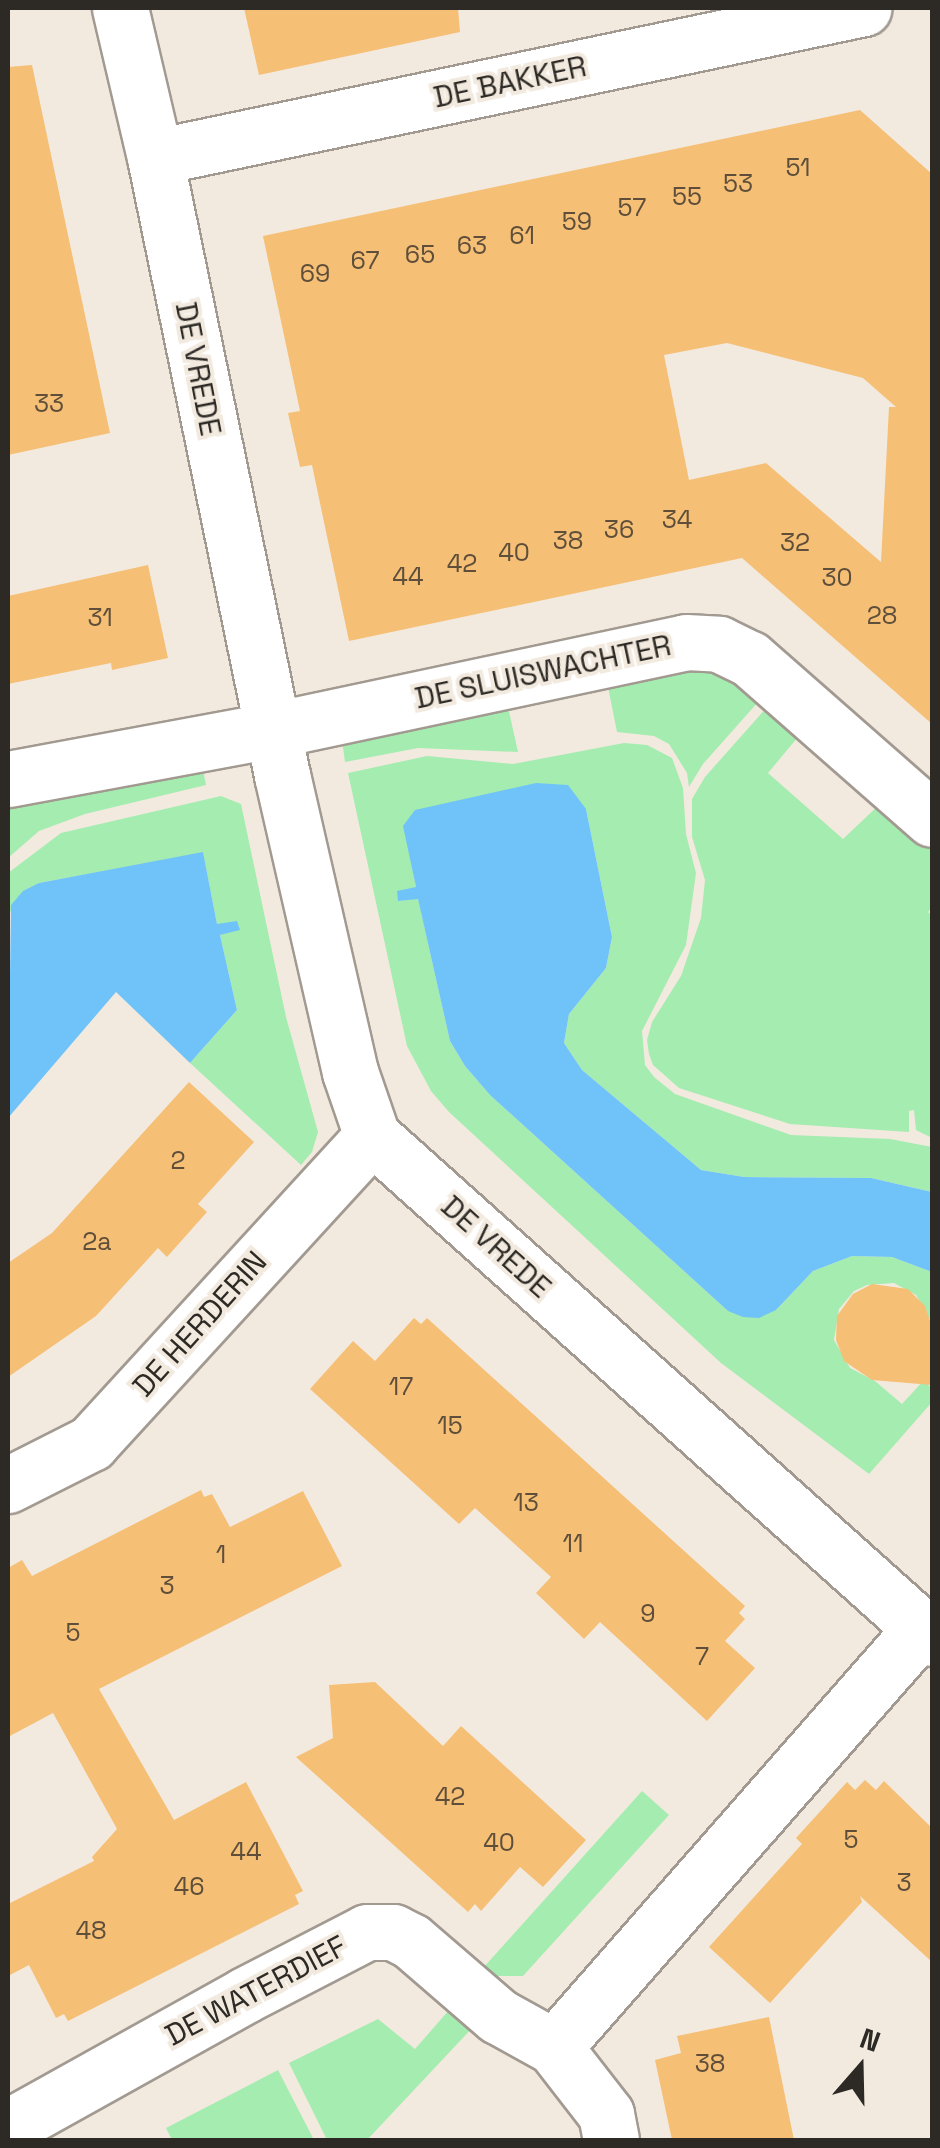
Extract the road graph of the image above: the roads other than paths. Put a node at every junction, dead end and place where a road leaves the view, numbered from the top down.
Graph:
1 (120, 8) edge
2 (864, 8) edge
3 (155, 157) junction
4 (273, 730) junction
5 (8, 779) edge
6 (932, 819) edge
7 (372, 1136) junction
8 (8, 1484) edge
9 (927, 1633) edge
10 (554, 2046) junction
11 (15, 2140) edge
12 (611, 2140) edge

1 - 3 street, DE VREDE
2 - 3 street, DE BAKKER
3 - 4 street, DE VREDE
4 - 5 street
4 - 6 street, DE SLUISWACHTER
4 - 7 street, DE VREDE
7 - 8 street, DE HERDERIN
7 - 9 street, DE VREDE
9 - 10 street
10 - 11 street, DE WATERDIEF
10 - 12 street, DE WATERDIEF

